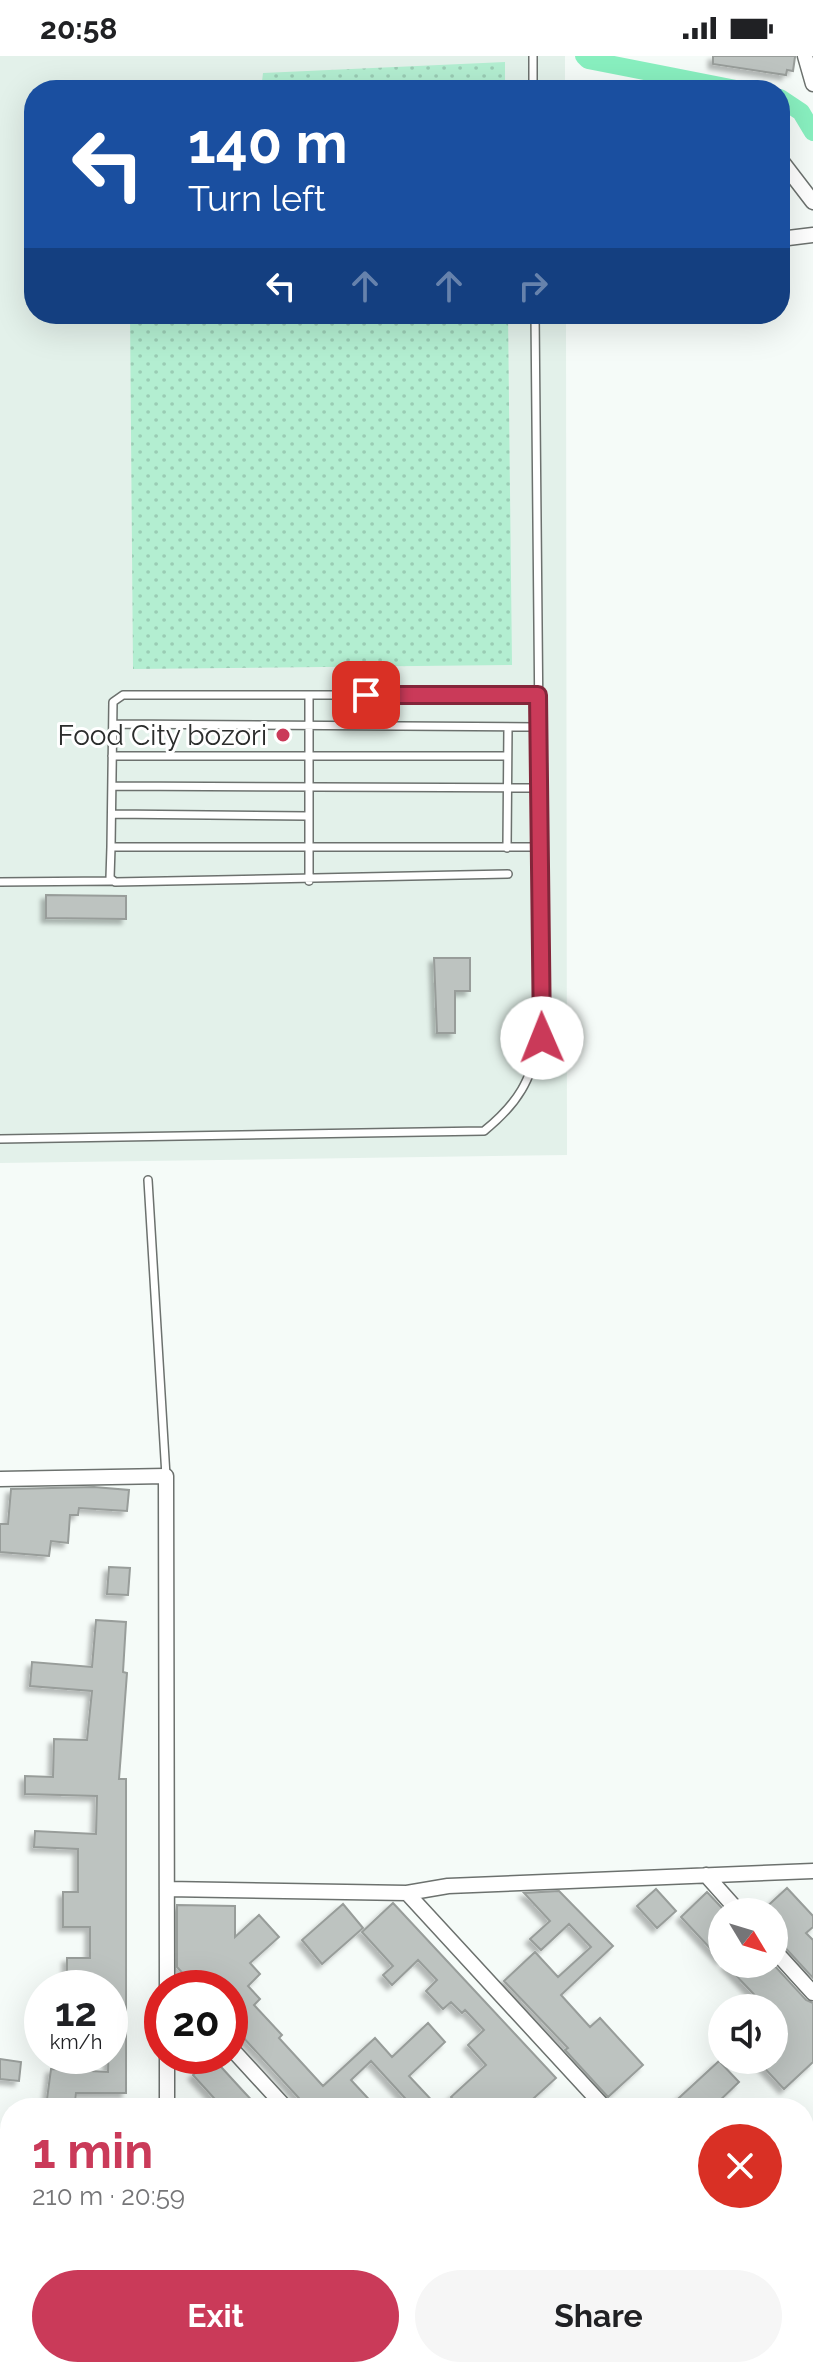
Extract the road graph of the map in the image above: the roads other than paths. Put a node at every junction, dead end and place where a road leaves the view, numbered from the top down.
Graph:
1 (533, 56) edge
2 (805, 56) edge
3 (533, 80) edge
4 (813, 84) edge
5 (790, 172) edge
6 (813, 202) edge
7 (813, 235) edge
8 (790, 238) edge
9 (535, 324) edge
10 (309, 695) junction
11 (538, 695) junction
12 (113, 724) junction
13 (308, 725) junction
14 (508, 727) junction
15 (537, 727) junction
16 (308, 755) junction
17 (112, 756) junction
18 (506, 756) junction
19 (112, 786) junction
20 (308, 787) junction
21 (537, 788) junction
22 (508, 789) junction
23 (112, 814) junction
24 (307, 816) junction
25 (111, 847) junction
26 (307, 847) junction
27 (540, 847) junction
28 (507, 848) junction
29 (508, 874) dead end
30 (112, 881) junction
31 (309, 881) junction
32 (0, 882) edge
33 (0, 1139) edge
34 (148, 1180) dead end
35 (166, 1476) junction
36 (0, 1479) edge
37 (813, 1871) edge
38 (706, 1875) junction
39 (167, 1889) junction
40 (407, 1893) junction
41 (727, 1898) edge
42 (788, 1965) edge
43 (170, 1970) edge
44 (813, 1993) edge
45 (248, 2067) edge
46 (167, 2074) edge
47 (167, 2098) edge
48 (277, 2098) edge
49 (596, 2098) edge

1 - 3 lane
2 - 4 street
5 - 6 street
7 - 8 street
9 - 11 lane
10 - 11 lane
10 - 12 lane
10 - 13 lane
11 - 15 lane
12 - 13 lane
12 - 17 lane
13 - 14 lane
13 - 16 lane
14 - 15 lane
14 - 18 lane
15 - 21 lane
16 - 17 lane
16 - 18 lane
16 - 20 lane
17 - 19 lane
18 - 22 lane
19 - 20 lane
19 - 23 lane
20 - 22 lane
20 - 24 lane
21 - 22 lane
21 - 27 lane
22 - 28 lane
23 - 24 lane
23 - 25 lane
24 - 26 lane
25 - 26 lane
25 - 30 lane
26 - 28 lane
26 - 31 lane
27 - 28 lane
27 - 33 lane
29 - 31 lane
30 - 31 lane
30 - 32 lane
34 - 35 lane
35 - 36 street
35 - 39 street
37 - 38 street
38 - 40 street
38 - 41 street
39 - 40 street
39 - 43 street
40 - 49 street
42 - 44 street
45 - 48 street
46 - 47 street

